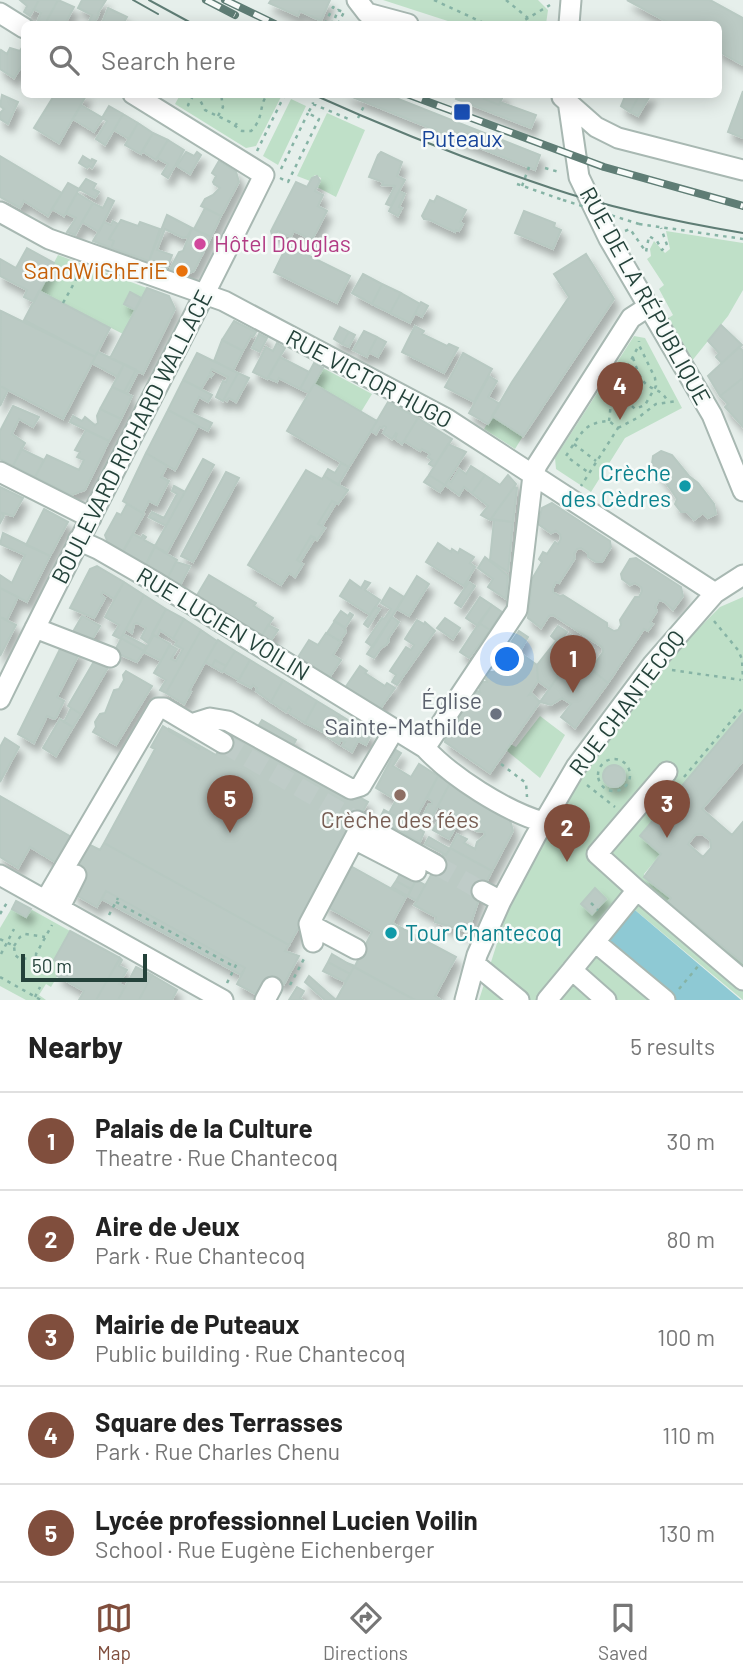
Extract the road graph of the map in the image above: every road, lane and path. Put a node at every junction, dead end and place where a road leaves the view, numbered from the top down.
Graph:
1 (434, 0) edge
2 (506, 0) edge
3 (571, 0) edge
4 (550, 5) dead end
5 (348, 9) edge
6 (338, 10) junction
7 (0, 13) edge
8 (471, 19) joint
9 (529, 19) junction
10 (326, 21) edge
11 (333, 21) edge
12 (397, 21) edge
13 (477, 21) edge
14 (525, 21) edge
15 (569, 21) edge
16 (21, 26) edge
17 (140, 98) edge
18 (198, 98) edge
19 (222, 98) edge
20 (264, 98) edge
21 (281, 98) edge
22 (312, 98) edge
23 (564, 98) edge
24 (566, 98) edge
25 (313, 104) junction
26 (365, 104) dead end
27 (308, 113) junction
28 (218, 116) junction
29 (358, 118) dead end
30 (239, 120) dead end
31 (351, 120) dead end
32 (234, 126) junction
33 (258, 148) dead end
34 (283, 166) dead end
35 (529, 167) dead end
36 (743, 170) edge
37 (288, 182) dead end
38 (517, 184) dead end
39 (522, 186) junction
40 (0, 212) edge
41 (661, 228) junction
42 (609, 239) junction
43 (743, 239) edge
44 (85, 265) dead end
45 (205, 294) junction
46 (63, 303) dead end
47 (648, 307) junction
48 (639, 337) dead end
49 (639, 345) junction
50 (633, 358) junction
51 (656, 389) junction
52 (626, 400) dead end
53 (678, 401) dead end
54 (669, 402) junction
55 (610, 421) junction
56 (618, 428) junction
57 (574, 444) junction
58 (596, 461) junction
59 (0, 472) edge
60 (533, 475) junction
61 (743, 491) edge
62 (90, 519) junction
63 (78, 540) junction
64 (743, 575) edge
65 (715, 593) junction
66 (708, 615) dead end
67 (35, 628) junction
68 (110, 657) dead end
69 (666, 669) dead end
70 (742, 680) edge
71 (0, 699) edge
72 (743, 707) edge
73 (191, 724) junction
74 (394, 730) junction
75 (223, 743) tunnel mouth
76 (425, 748) junction
77 (501, 764) dead end
78 (598, 771) joint
79 (673, 777) joint
80 (583, 781) dead end
81 (526, 783) dead end
82 (628, 818) junction
83 (549, 824) junction
84 (358, 828) junction
85 (562, 831) junction
86 (564, 844) dead end
87 (589, 851) dead end
88 (436, 865) tunnel mouth
89 (416, 872) tunnel mouth
90 (0, 875) edge
91 (76, 875) dead end
92 (637, 890) junction
93 (482, 891) tunnel mouth
94 (501, 901) junction
95 (116, 902) dead end
96 (53, 903) junction
97 (591, 903) dead end
98 (598, 910) dead end
99 (14, 929) dead end
100 (311, 933) junction
101 (44, 937) junction
102 (0, 939) edge
103 (595, 942) junction
104 (7, 943) junction
105 (14, 946) junction
106 (356, 949) dead end
107 (709, 951) junction
108 (1, 954) edge
109 (31, 959) junction
110 (475, 964) junction
111 (235, 967) dead end
112 (572, 971) junction
113 (36, 973) dead end
114 (0, 977) edge
115 (743, 980) edge
116 (40, 987) dead end
117 (275, 992) edge
118 (671, 995) edge
119 (35, 997) junction
120 (41, 1000) edge
121 (223, 1000) edge
122 (465, 1000) edge
123 (519, 1000) edge
124 (547, 1000) edge
125 (606, 1000) edge

1 - 8 path
2 - 9 path
3 - 15 street
4 - 9 path
5 - 6 path
5 - 12 street
6 - 10 path
6 - 11 path
7 - 16 street
8 - 13 path
9 - 14 path
17 - 45 street, BOULEVARD RICHARD WALLACE
18 - 28 path
19 - 28 path
20 - 32 path
21 - 33 path
22 - 25 path
23 - 42 street, RUE DE LA RÉPUBLIQUE
24 - 36 street
25 - 27 path
25 - 31 path
26 - 29 path
27 - 34 path
27 - 37 path
28 - 32 path
30 - 32 path
35 - 39 path
38 - 39 path
39 - 41 path, bridge
40 - 45 street, RUE VICTOR HUGO
41 - 42 path
41 - 43 path
42 - 47 street, RUE DE LA RÉPUBLIQUE
44 - 46 path
45 - 60 street, RUE VICTOR HUGO
45 - 62 street, BOULEVARD RICHARD WALLACE
47 - 60 street
47 - 61 street, RUE DE LA RÉPUBLIQUE
48 - 49 path
49 - 50 path
49 - 51 path
50 - 51 path
50 - 55 path
51 - 52 path
51 - 54 path
53 - 54 path
54 - 56 path
55 - 56 path
55 - 57 path
56 - 58 path
57 - 58 path
57 - 58 path
59 - 62 street
60 - 65 street, RUE VICTOR HUGO
60 - 76 street
62 - 63 street, BOULEVARD RICHARD WALLACE
63 - 67 street, BOULEVARD RICHARD WALLACE
63 - 74 street, RUE LUCIEN VOILIN
64 - 65 street, RUE CHANTECOQ
65 - 83 street, RUE CHANTECOQ
66 - 70 path
67 - 68 street
67 - 71 street, BOULEVARD RICHARD WALLACE
69 - 70 path
72 - 79 path
73 - 74 street
73 - 75 street
73 - 96 street
74 - 76 street, RUE LUCIEN VOILIN
76 - 83 street, RUE LUCIEN VOILIN
77 - 81 path
78 - 78 path
79 - 82 street
80 - 82 path
82 - 92 street
83 - 85 path
83 - 94 street, RUE CHANTECOQ
84 - 88 street
84 - 89 street
84 - 100 street
85 - 86 path
85 - 87 path
90 - 96 street
91 - 96 street
92 - 103 street
92 - 107 street
93 - 94 street
94 - 110 street, RUE CHANTECOQ
95 - 111 path
96 - 101 path
96 - 121 street
97 - 98 path
99 - 104 path
100 - 106 street
100 - 117 path
101 - 105 path
101 - 109 path
102 - 104 path
103 - 112 street
103 - 118 street
104 - 105 path
104 - 108 path
105 - 109 path
107 - 115 street
107 - 118 path
109 - 113 path
110 - 122 street, RUE CHANTECOQ
110 - 123 street
112 - 124 street
112 - 125 street
114 - 119 path
116 - 119 path
119 - 120 path

